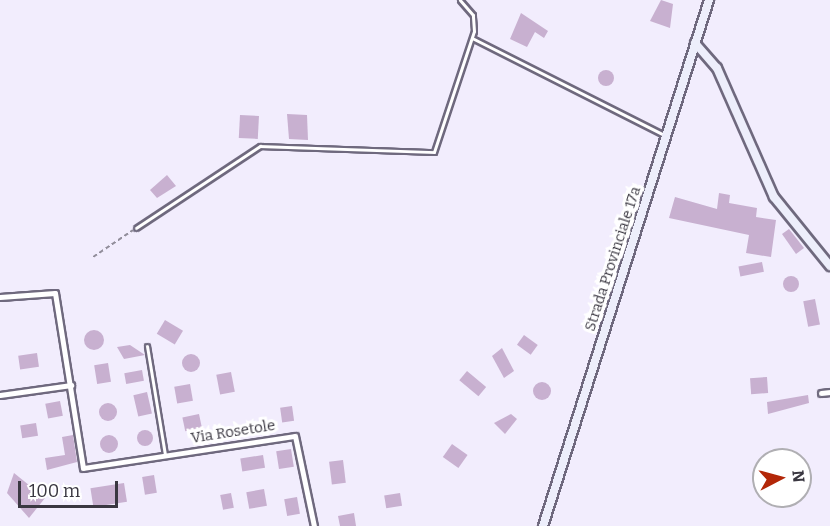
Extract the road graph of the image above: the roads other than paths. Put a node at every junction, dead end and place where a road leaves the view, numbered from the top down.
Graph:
1 (460, 0) edge
2 (709, 0) edge
3 (472, 38) junction
4 (695, 43) junction
5 (666, 136) junction
6 (136, 228) road end
7 (830, 266) edge
8 (0, 297) edge
9 (147, 346) dead end
10 (71, 385) junction
11 (830, 392) edge
12 (821, 393) dead end
13 (0, 395) edge
14 (165, 455) junction
15 (314, 526) edge
16 (543, 526) edge

1 - 3 lane
2 - 4 main road, Strada Provinciale 17a
3 - 5 lane
3 - 6 lane
4 - 5 main road, Strada Provinciale 17a
4 - 7 main road
5 - 16 main road, Strada Provinciale 17a
8 - 10 street
9 - 14 lane
10 - 13 street
10 - 14 street, Via Rosetole
11 - 12 street
14 - 15 street, Via Rosetole

